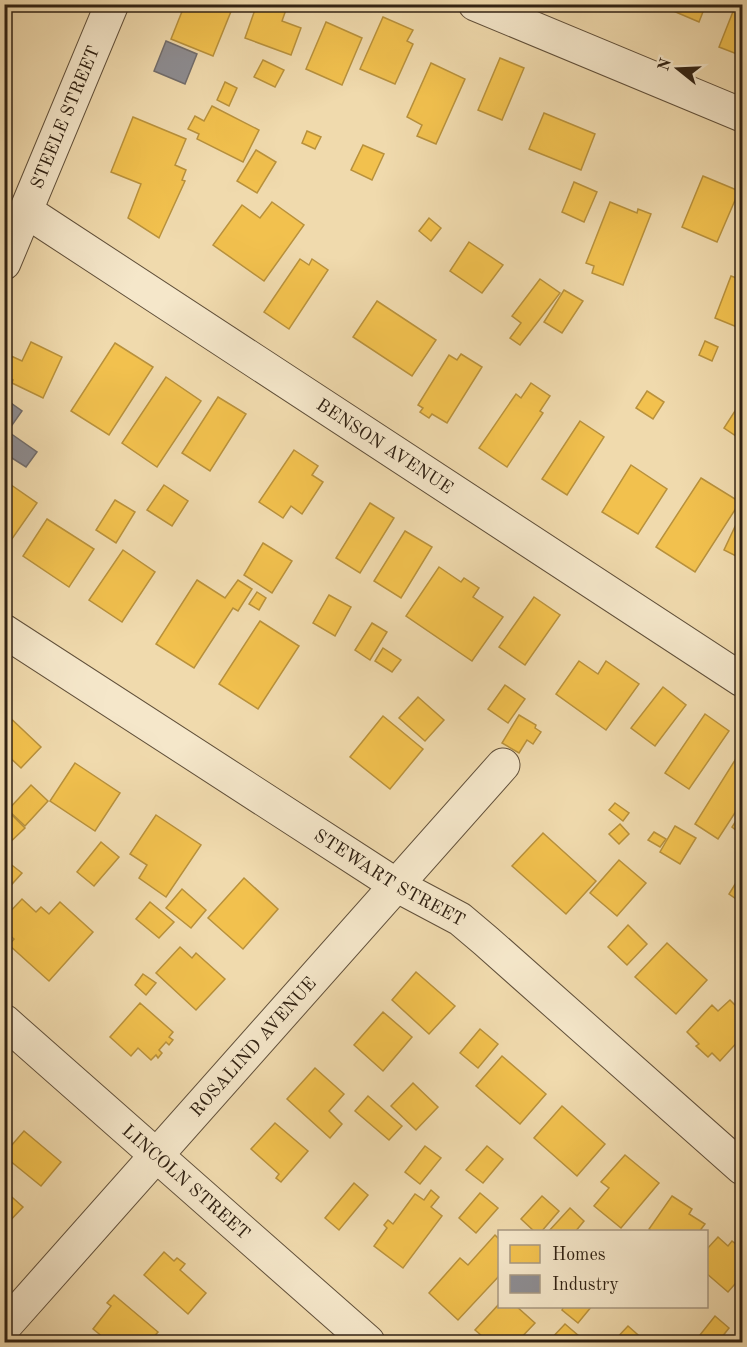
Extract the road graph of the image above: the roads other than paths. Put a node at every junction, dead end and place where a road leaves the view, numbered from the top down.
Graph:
1 (112, 4) edge
2 (475, 4) edge
3 (742, 115) edge
4 (26, 211) junction
5 (4, 263) edge
6 (4, 631) edge
7 (742, 680) edge
8 (503, 765) dead end
9 (396, 885) junction
10 (4, 1021) edge
11 (156, 1155) junction
12 (742, 1168) edge
13 (4, 1327) edge
14 (368, 1342) edge

1 - 4 street, STEELE STREET
2 - 3 street
4 - 5 street, STEELE STREET
4 - 7 street, BENSON AVENUE
6 - 9 street, STEWART STREET
8 - 9 street, ROSALIND AVENUE
9 - 11 street, ROSALIND AVENUE
9 - 12 street, STEWART STREET
10 - 11 street, LINCOLN STREET
11 - 13 street, ROSALIND AVENUE
11 - 14 street, LINCOLN STREET

